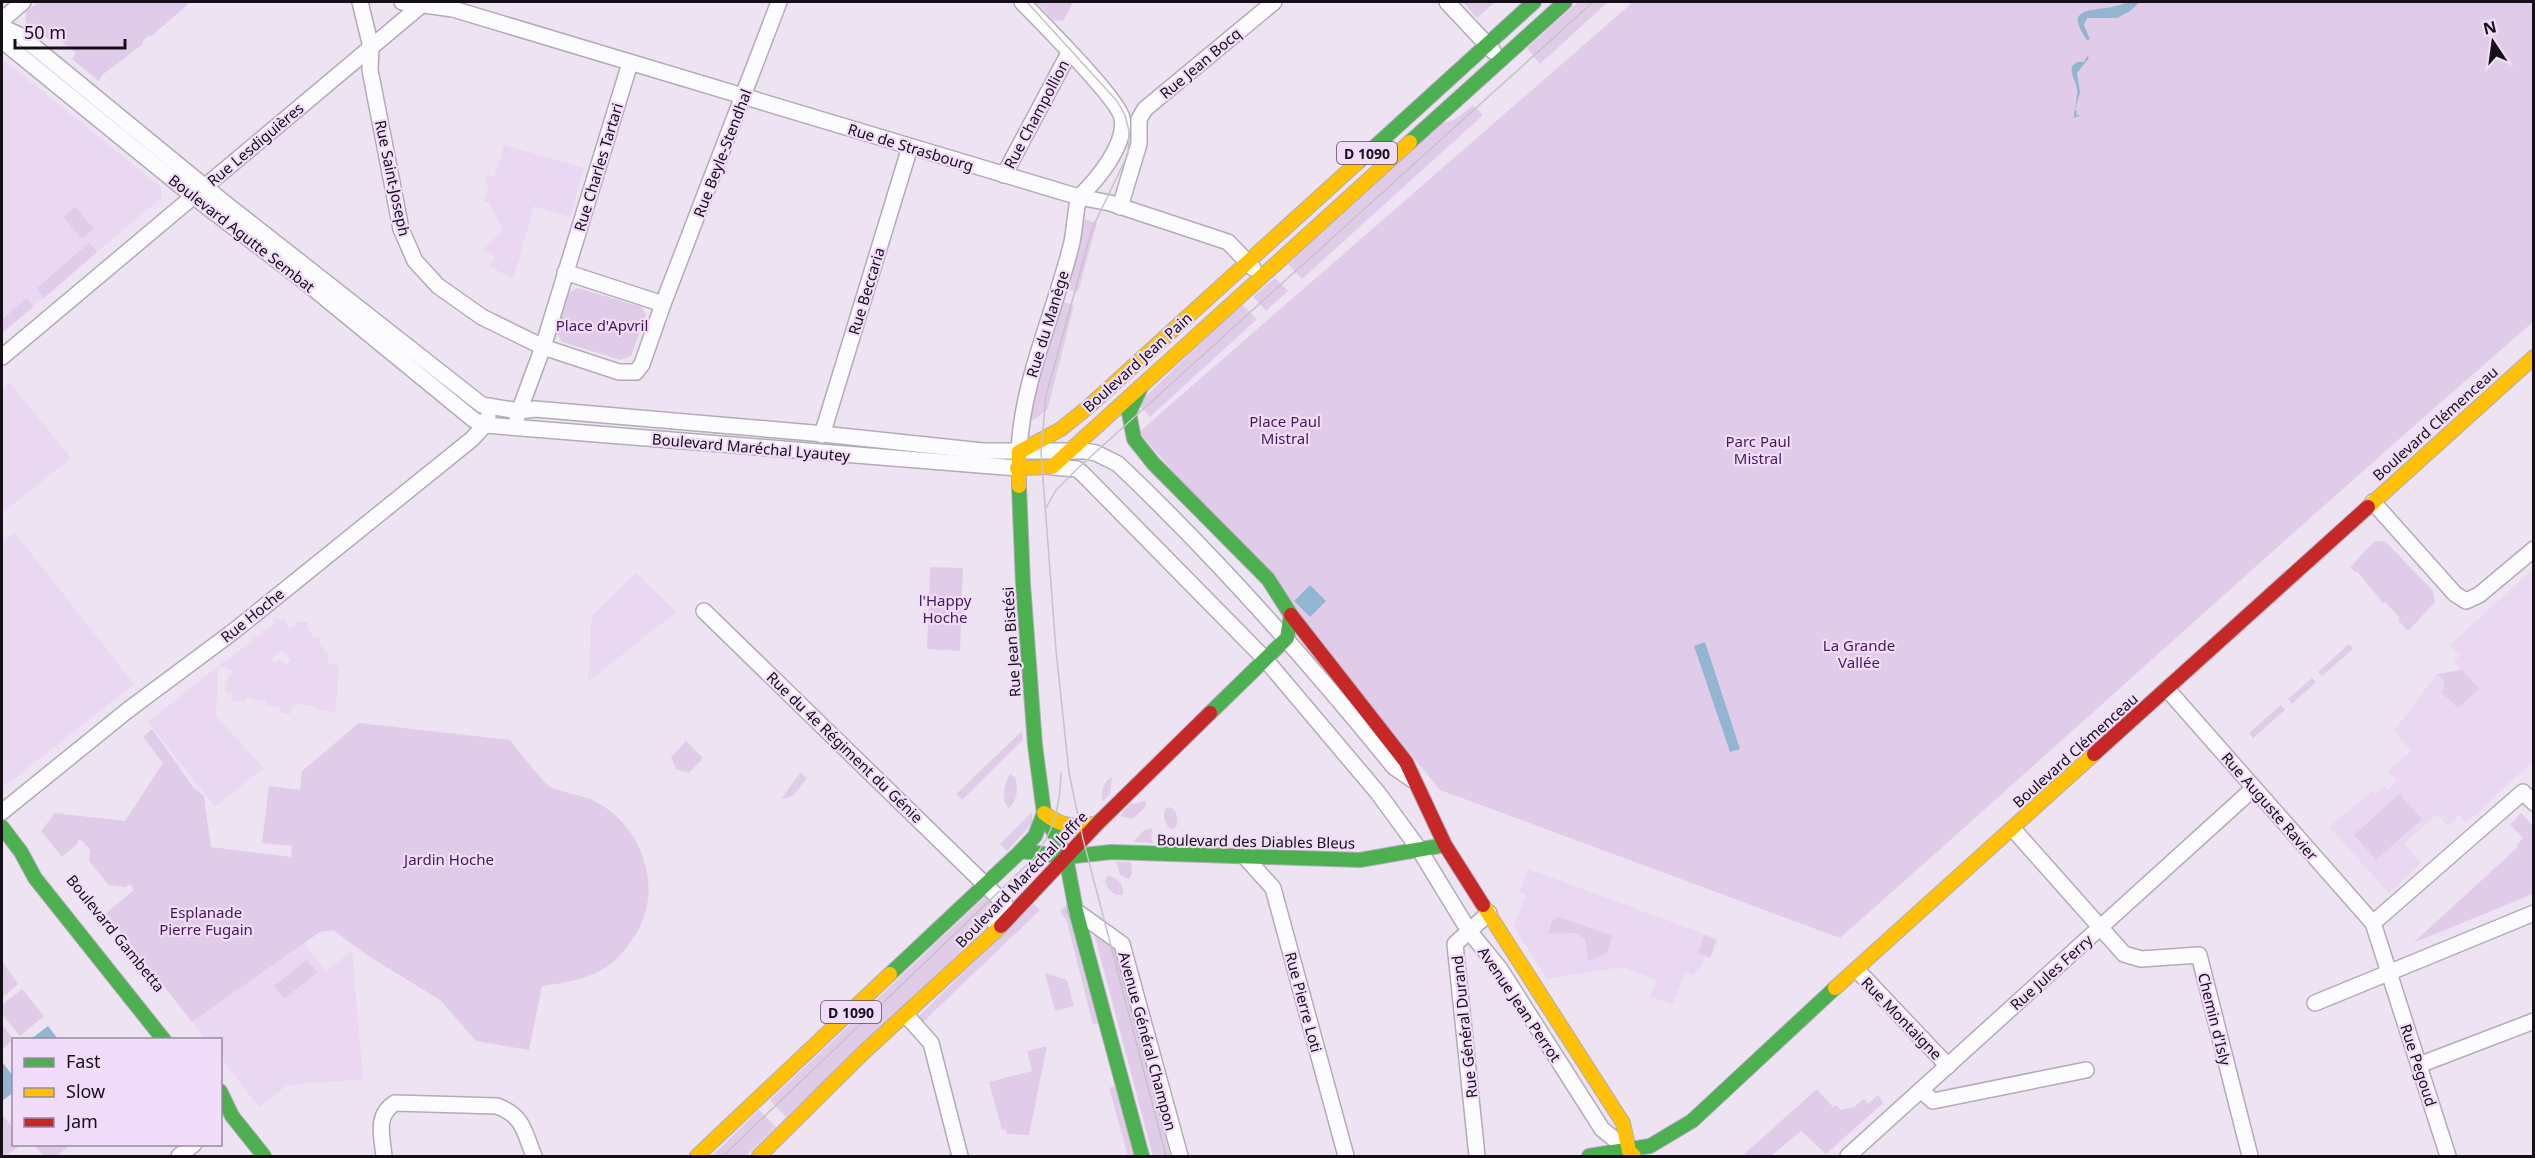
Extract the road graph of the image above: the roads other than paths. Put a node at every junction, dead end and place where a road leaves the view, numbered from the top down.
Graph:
1 (23, 2) edge
2 (360, 2) edge
3 (402, 2) edge
4 (779, 2) edge
5 (1022, 2) edge
6 (1274, 2) edge
7 (1448, 2) edge
8 (1534, 2) edge
9 (1565, 2) edge
10 (423, 3) edge
11 (2, 20) edge
12 (2, 27) edge
13 (2, 37) edge
14 (1487, 45) junction
15 (371, 47) junction
16 (1069, 53) junction
17 (1500, 60) junction
18 (630, 63) junction
19 (743, 97) junction
20 (910, 147) junction
21 (1004, 174) junction
22 (205, 186) junction
23 (193, 196) junction
24 (1079, 197) junction
25 (1120, 207) junction
26 (1247, 262) junction
27 (565, 272) junction
28 (1261, 278) junction
29 (663, 304) junction
30 (543, 347) junction
31 (2, 357) edge
32 (2532, 359) edge
33 (1141, 387) junction
34 (490, 408) junction
35 (519, 411) junction
36 (485, 425) junction
37 (513, 429) junction
38 (822, 435) junction
39 (1070, 450) junction
40 (1019, 452) junction
41 (1052, 467) junction
42 (1017, 468) junction
43 (2373, 502) junction
44 (2534, 549) edge
45 (704, 611) dead end
46 (1291, 615) junction
47 (1287, 638) junction
48 (1265, 659) junction
49 (2167, 689) junction
50 (1413, 780) junction
51 (2254, 788) junction
52 (2534, 803) edge
53 (2, 812) edge
54 (1044, 813) junction
55 (1098, 823) junction
56 (2, 826) edge
57 (2013, 829) junction
58 (1445, 845) junction
59 (1419, 849) junction
60 (1021, 851) junction
61 (1111, 852) junction
62 (1066, 857) junction
63 (1245, 857) junction
64 (985, 885) junction
65 (1076, 911) junction
66 (1489, 913) junction
67 (2534, 913) edge
68 (2373, 923) junction
69 (2100, 927) junction
70 (1469, 931) junction
71 (966, 960) junction
72 (1857, 970) junction
73 (2390, 973) junction
74 (2315, 1004) dead end
75 (906, 1015) junction
76 (2534, 1021) edge
77 (170, 1037) edge
78 (2418, 1065) junction
79 (1948, 1066) junction
80 (2086, 1070) dead end
81 (1921, 1090) junction
82 (224, 1116) edge
83 (1692, 1121) junction
84 (192, 1146) edge
85 (1667, 1150) dead end
86 (1631, 1154) edge
87 (179, 1156) edge
88 (264, 1156) edge
89 (384, 1156) edge
90 (534, 1156) edge
91 (697, 1156) edge
92 (759, 1156) edge
93 (960, 1156) edge
94 (1142, 1156) edge
95 (1180, 1156) edge
96 (1346, 1156) edge
97 (1477, 1156) edge
98 (1589, 1156) edge
99 (1848, 1156) edge
100 (2250, 1156) edge
101 (2448, 1156) edge

1 - 11 street
2 - 15 street, Rue Saint-Joseph
3 - 10 street
4 - 19 street, Rue Beyle-Stendhal
5 - 16 street
6 - 25 street, Rue Jean Bocq
7 - 14 street
8 - 14 main road, Boulevard Jean Pain / D 1090
9 - 17 main road, Boulevard Jean Pain / D 1090
10 - 15 street, Rue Lesdiguières
10 - 18 street
12 - 22 street, Boulevard Agutte Sembat
13 - 23 street, Boulevard Agutte Sembat
14 - 17 street
14 - 26 main road, Boulevard Jean Pain / D 1090
15 - 22 street, Rue Lesdiguières
15 - 30 street, Rue Saint-Joseph
16 - 21 street, Rue Champollion
16 - 24 street
17 - 28 main road, Boulevard Jean Pain / D 1090
18 - 19 street, Rue de Strasbourg
18 - 27 street, Rue Charles Tartari
19 - 20 street, Rue de Strasbourg
19 - 29 street, Rue Beyle-Stendhal
20 - 21 street, Rue de Strasbourg
20 - 38 street, Rue Beccaria
21 - 24 street, Rue de Strasbourg
22 - 23 street, Rue Lesdiguières
22 - 34 street, Boulevard Agutte Sembat
23 - 31 street, Rue Lesdiguières
23 - 36 street, Boulevard Agutte Sembat
24 - 25 street, Rue de Strasbourg
24 - 40 street, Rue du Manège
25 - 26 street, Rue de Strasbourg
26 - 28 street
26 - 40 main road, Boulevard Jean Pain / D 1090
27 - 29 street
27 - 30 street
28 - 33 main road, Boulevard Jean Pain / D 1090
29 - 30 street
30 - 35 street
32 - 43 main road, Boulevard Clémenceau
33 - 39 main road, Boulevard Jean Pain
33 - 46 main road, D 1090
34 - 35 street, Boulevard Maréchal Lyautey
34 - 36 street, Rue Hoche
35 - 37 street
35 - 38 street, Boulevard Maréchal Lyautey
36 - 37 street, Boulevard Maréchal Lyautey
36 - 53 street, Rue Hoche
37 - 42 street, Boulevard Maréchal Lyautey
38 - 40 street, Boulevard Maréchal Lyautey
39 - 40 street, Boulevard Maréchal Lyautey
39 - 41 main road, Boulevard Jean Pain
39 - 47 street
40 - 42 main road, Rue Jean Bistési
41 - 42 main road
41 - 48 street
42 - 54 main road, Rue Jean Bistési
43 - 44 street
43 - 49 main road, Boulevard Clémenceau
45 - 64 street, Rue du 4e Régiment du Génie
46 - 47 main road
46 - 50 main road
47 - 48 main road, Boulevard Maréchal Joffre / D 1090
47 - 50 street
48 - 55 main road, Boulevard Maréchal Joffre / D 1090
48 - 59 street
49 - 51 street, Rue Auguste Ravier
49 - 57 main road, Boulevard Clémenceau
50 - 58 main road
51 - 68 street, Rue Auguste Ravier
51 - 69 street, Rue Jules Ferry
52 - 68 street
54 - 55 main road
54 - 60 main road, D 1090
54 - 62 main road
55 - 61 main road
55 - 62 main road, Boulevard Maréchal Joffre / D 1090
56 - 77 main road, Boulevard Gambetta
57 - 69 street
57 - 72 main road, Boulevard Clémenceau
58 - 59 main road, Boulevard des Diables Bleus
58 - 66 main road, Avenue Jean Perrot
59 - 63 main road, Boulevard des Diables Bleus
59 - 70 street, Avenue Jean Perrot
60 - 62 main road, Boulevard des Diables Bleus
60 - 64 main road, Boulevard Maréchal Joffre / D 1090
61 - 62 main road, Boulevard des Diables Bleus
61 - 63 main road, Boulevard des Diables Bleus
62 - 65 main road
62 - 71 main road, Boulevard Maréchal Joffre / D 1090
63 - 96 street, Rue Pierre Loti
64 - 71 street, Rue du 4e Régiment du Génie
64 - 91 main road, Boulevard Maréchal Joffre / D 1090
65 - 94 main road
65 - 95 street, Avenue Général Champon
66 - 70 street, Rue Général Durand
66 - 86 main road, Avenue Jean Perrot
67 - 73 street
68 - 73 street, Rue Auguste Ravier
69 - 79 street, Rue Jules Ferry
69 - 100 street, Chemin d'Isly
70 - 86 street, Avenue Jean Perrot
70 - 97 street, Rue Général Durand
71 - 75 main road, Boulevard Maréchal Joffre / D 1090
72 - 79 street, Rue Montaigne
72 - 83 main road, Boulevard Clémenceau
73 - 74 street
73 - 78 street, Rue Pegoud
75 - 92 main road, Boulevard Maréchal Joffre / D 1090
75 - 93 street
76 - 78 street
78 - 101 street, Rue Pegoud
79 - 81 street, Rue Jules Ferry
80 - 81 street
81 - 99 street, Rue Jules Ferry
82 - 88 main road
83 - 85 main road
83 - 86 main road, Boulevard Clémenceau
84 - 87 street
86 - 98 main road, Boulevard Clémenceau
89 - 90 street

